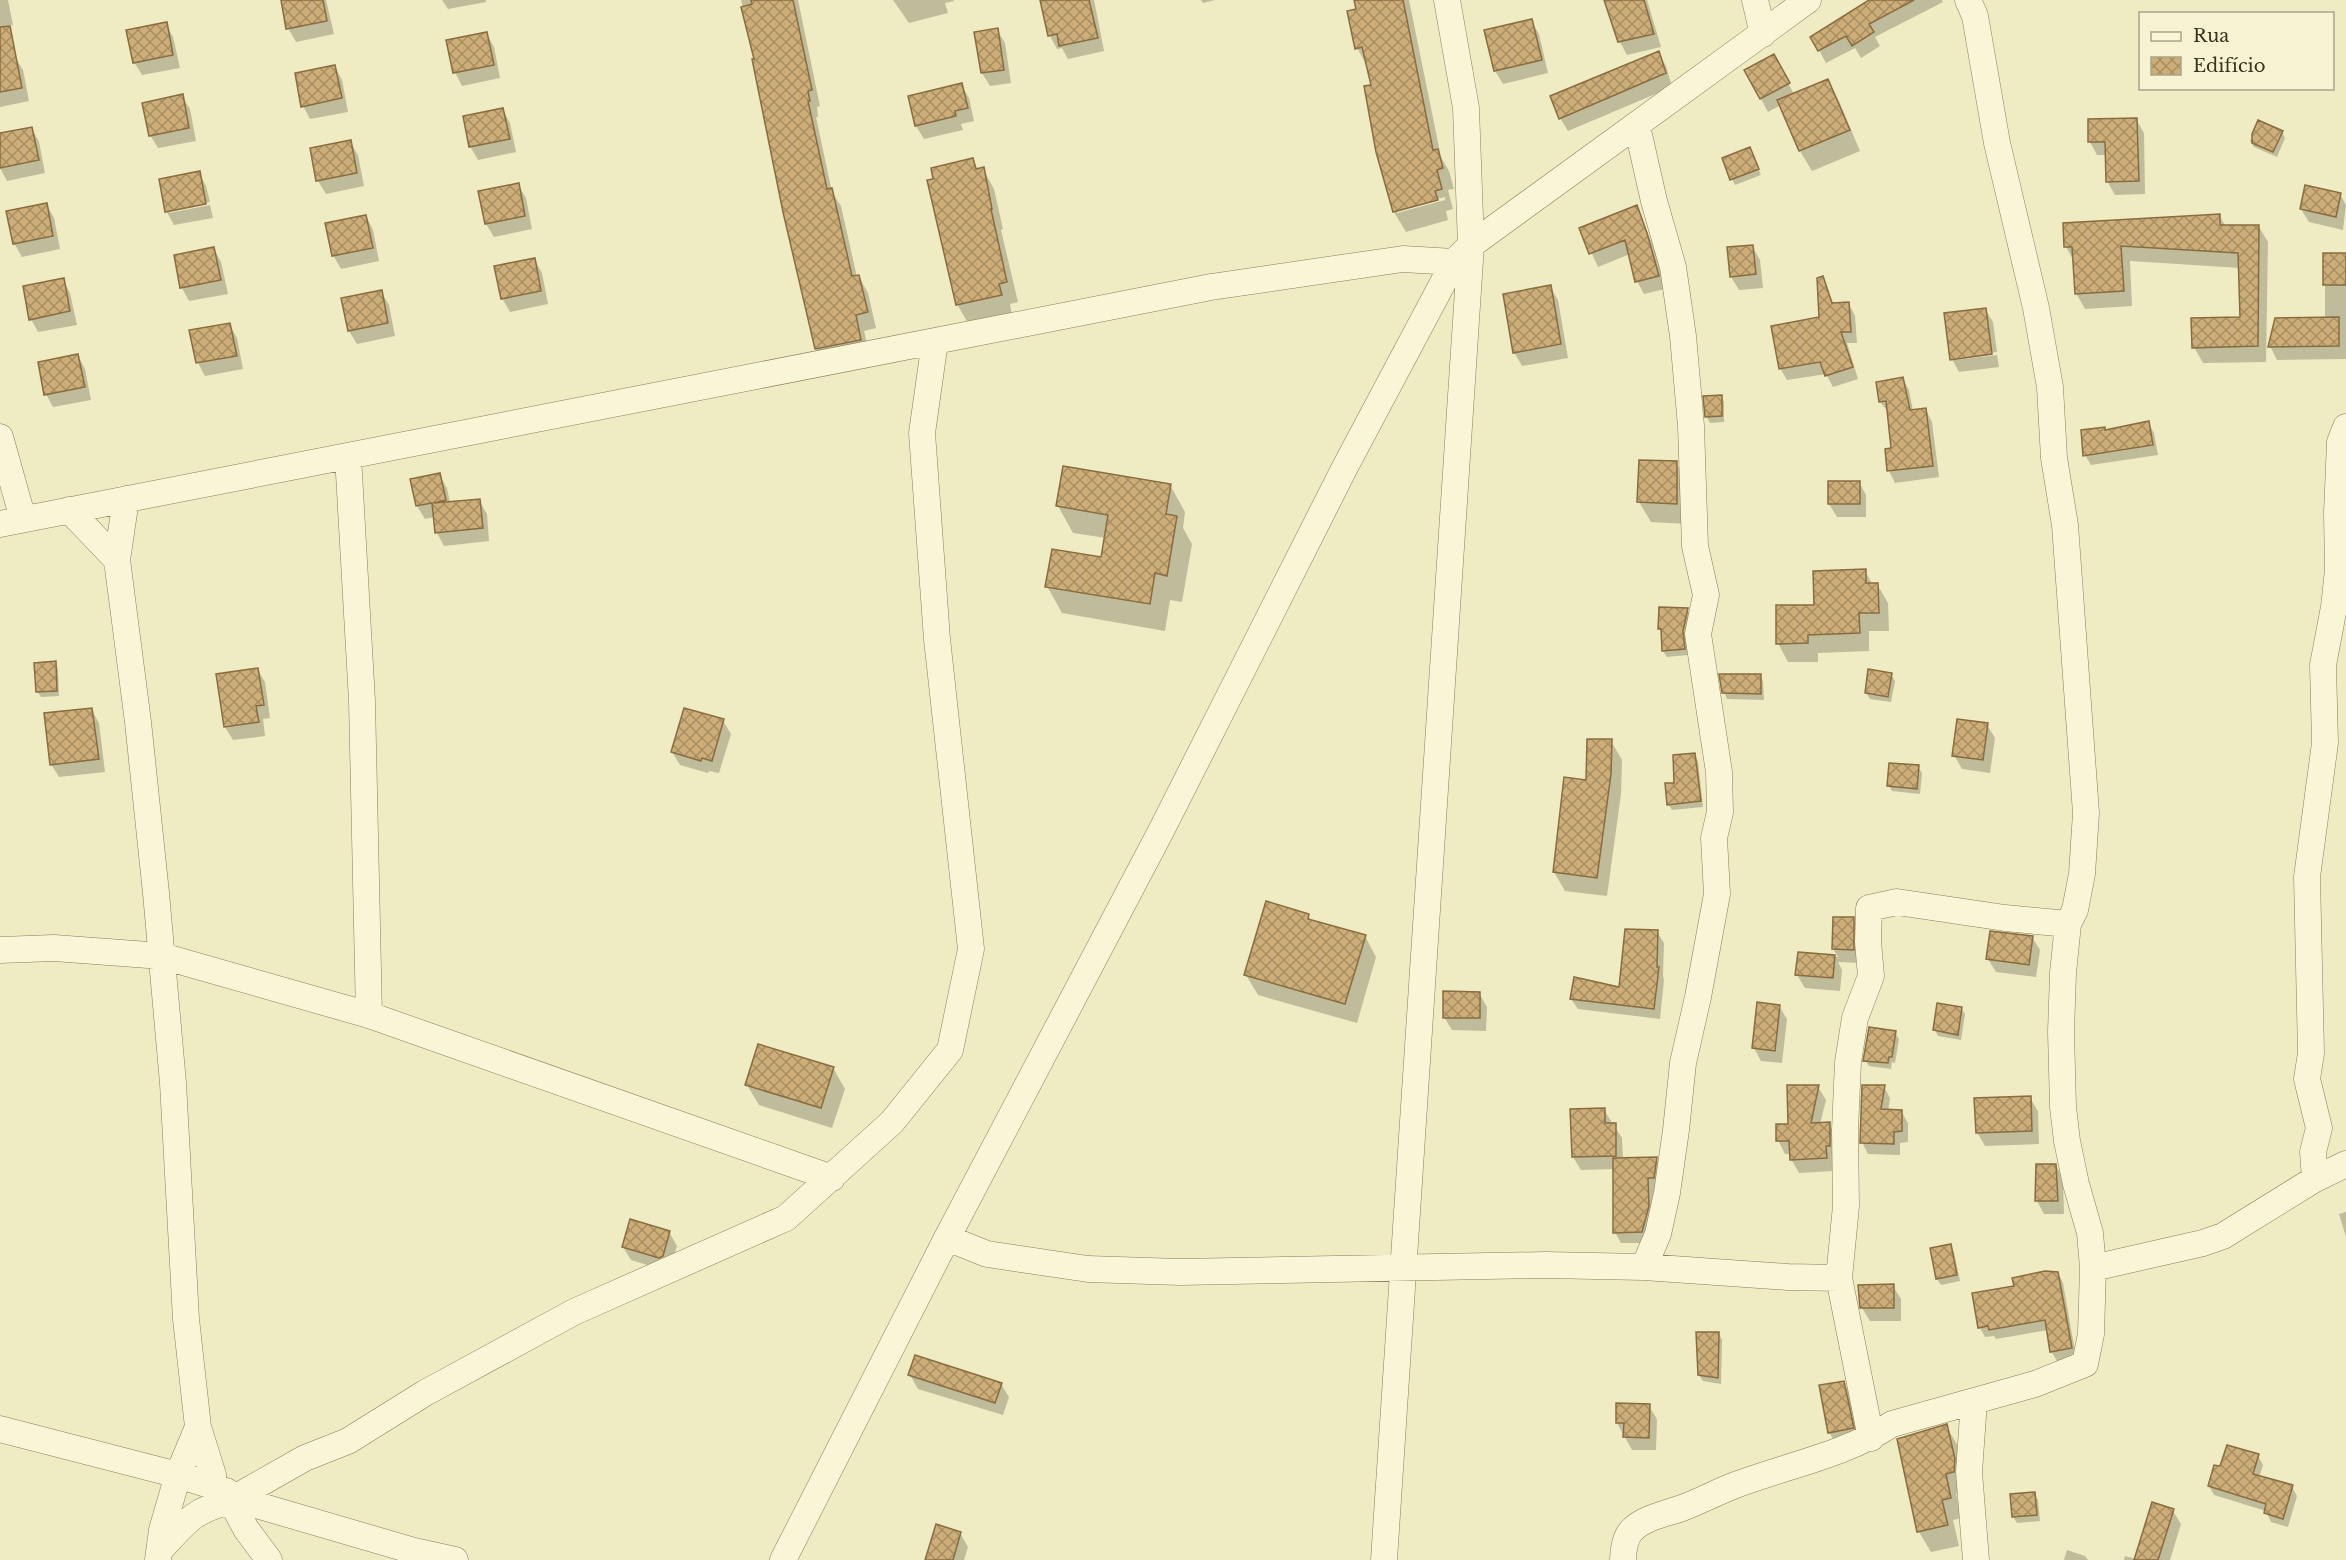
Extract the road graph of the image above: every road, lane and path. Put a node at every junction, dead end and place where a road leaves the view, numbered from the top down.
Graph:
1 (1447, 0) edge
2 (1755, 0) edge
3 (1808, 0) edge
4 (1968, 0) edge
5 (1763, 33) junction
6 (1637, 126) junction
7 (1463, 254) junction
8 (935, 342) junction
9 (2346, 427) edge
10 (0, 437) edge
11 (348, 456) junction
12 (126, 499) junction
13 (69, 510) junction
14 (11, 522) edge
15 (117, 560) junction
16 (2068, 924) junction
17 (0, 950) edge
18 (162, 956) junction
19 (369, 1015) junction
20 (2346, 1164) edge
21 (832, 1178) junction
22 (2315, 1179) junction
23 (947, 1238) junction
24 (1644, 1267) junction
25 (1404, 1268) junction
26 (2093, 1268) junction
27 (1839, 1278) junction
28 (1974, 1401) junction
29 (198, 1427) junction
30 (0, 1429) edge
31 (1871, 1438) junction
32 (178, 1475) junction
33 (224, 1490) junction
34 (159, 1554) edge
35 (268, 1560) edge
36 (455, 1560) edge
37 (783, 1560) edge
38 (1384, 1560) edge
39 (1623, 1560) edge
40 (1976, 1560) edge

1 - 7 street
2 - 5 street
3 - 5 street
4 - 16 street
5 - 6 street
6 - 7 street
6 - 24 street
7 - 8 street
7 - 23 street
7 - 25 street
8 - 11 street
8 - 21 street
9 - 22 street
10 - 14 street
11 - 12 street
11 - 19 street
12 - 13 street
12 - 15 street
13 - 14 street
13 - 15 street
15 - 18 street
16 - 26 street
16 - 27 street
17 - 18 street
18 - 19 street
18 - 29 street
19 - 21 street
20 - 22 street
21 - 33 street
22 - 26 street
23 - 25 street
23 - 37 street
24 - 25 street
24 - 27 street
25 - 38 street
26 - 28 street
27 - 31 street
28 - 31 street
28 - 40 street
29 - 32 street
29 - 33 street
30 - 32 street
31 - 39 street
32 - 33 street
32 - 34 street
33 - 34 street
33 - 35 street
33 - 36 street

